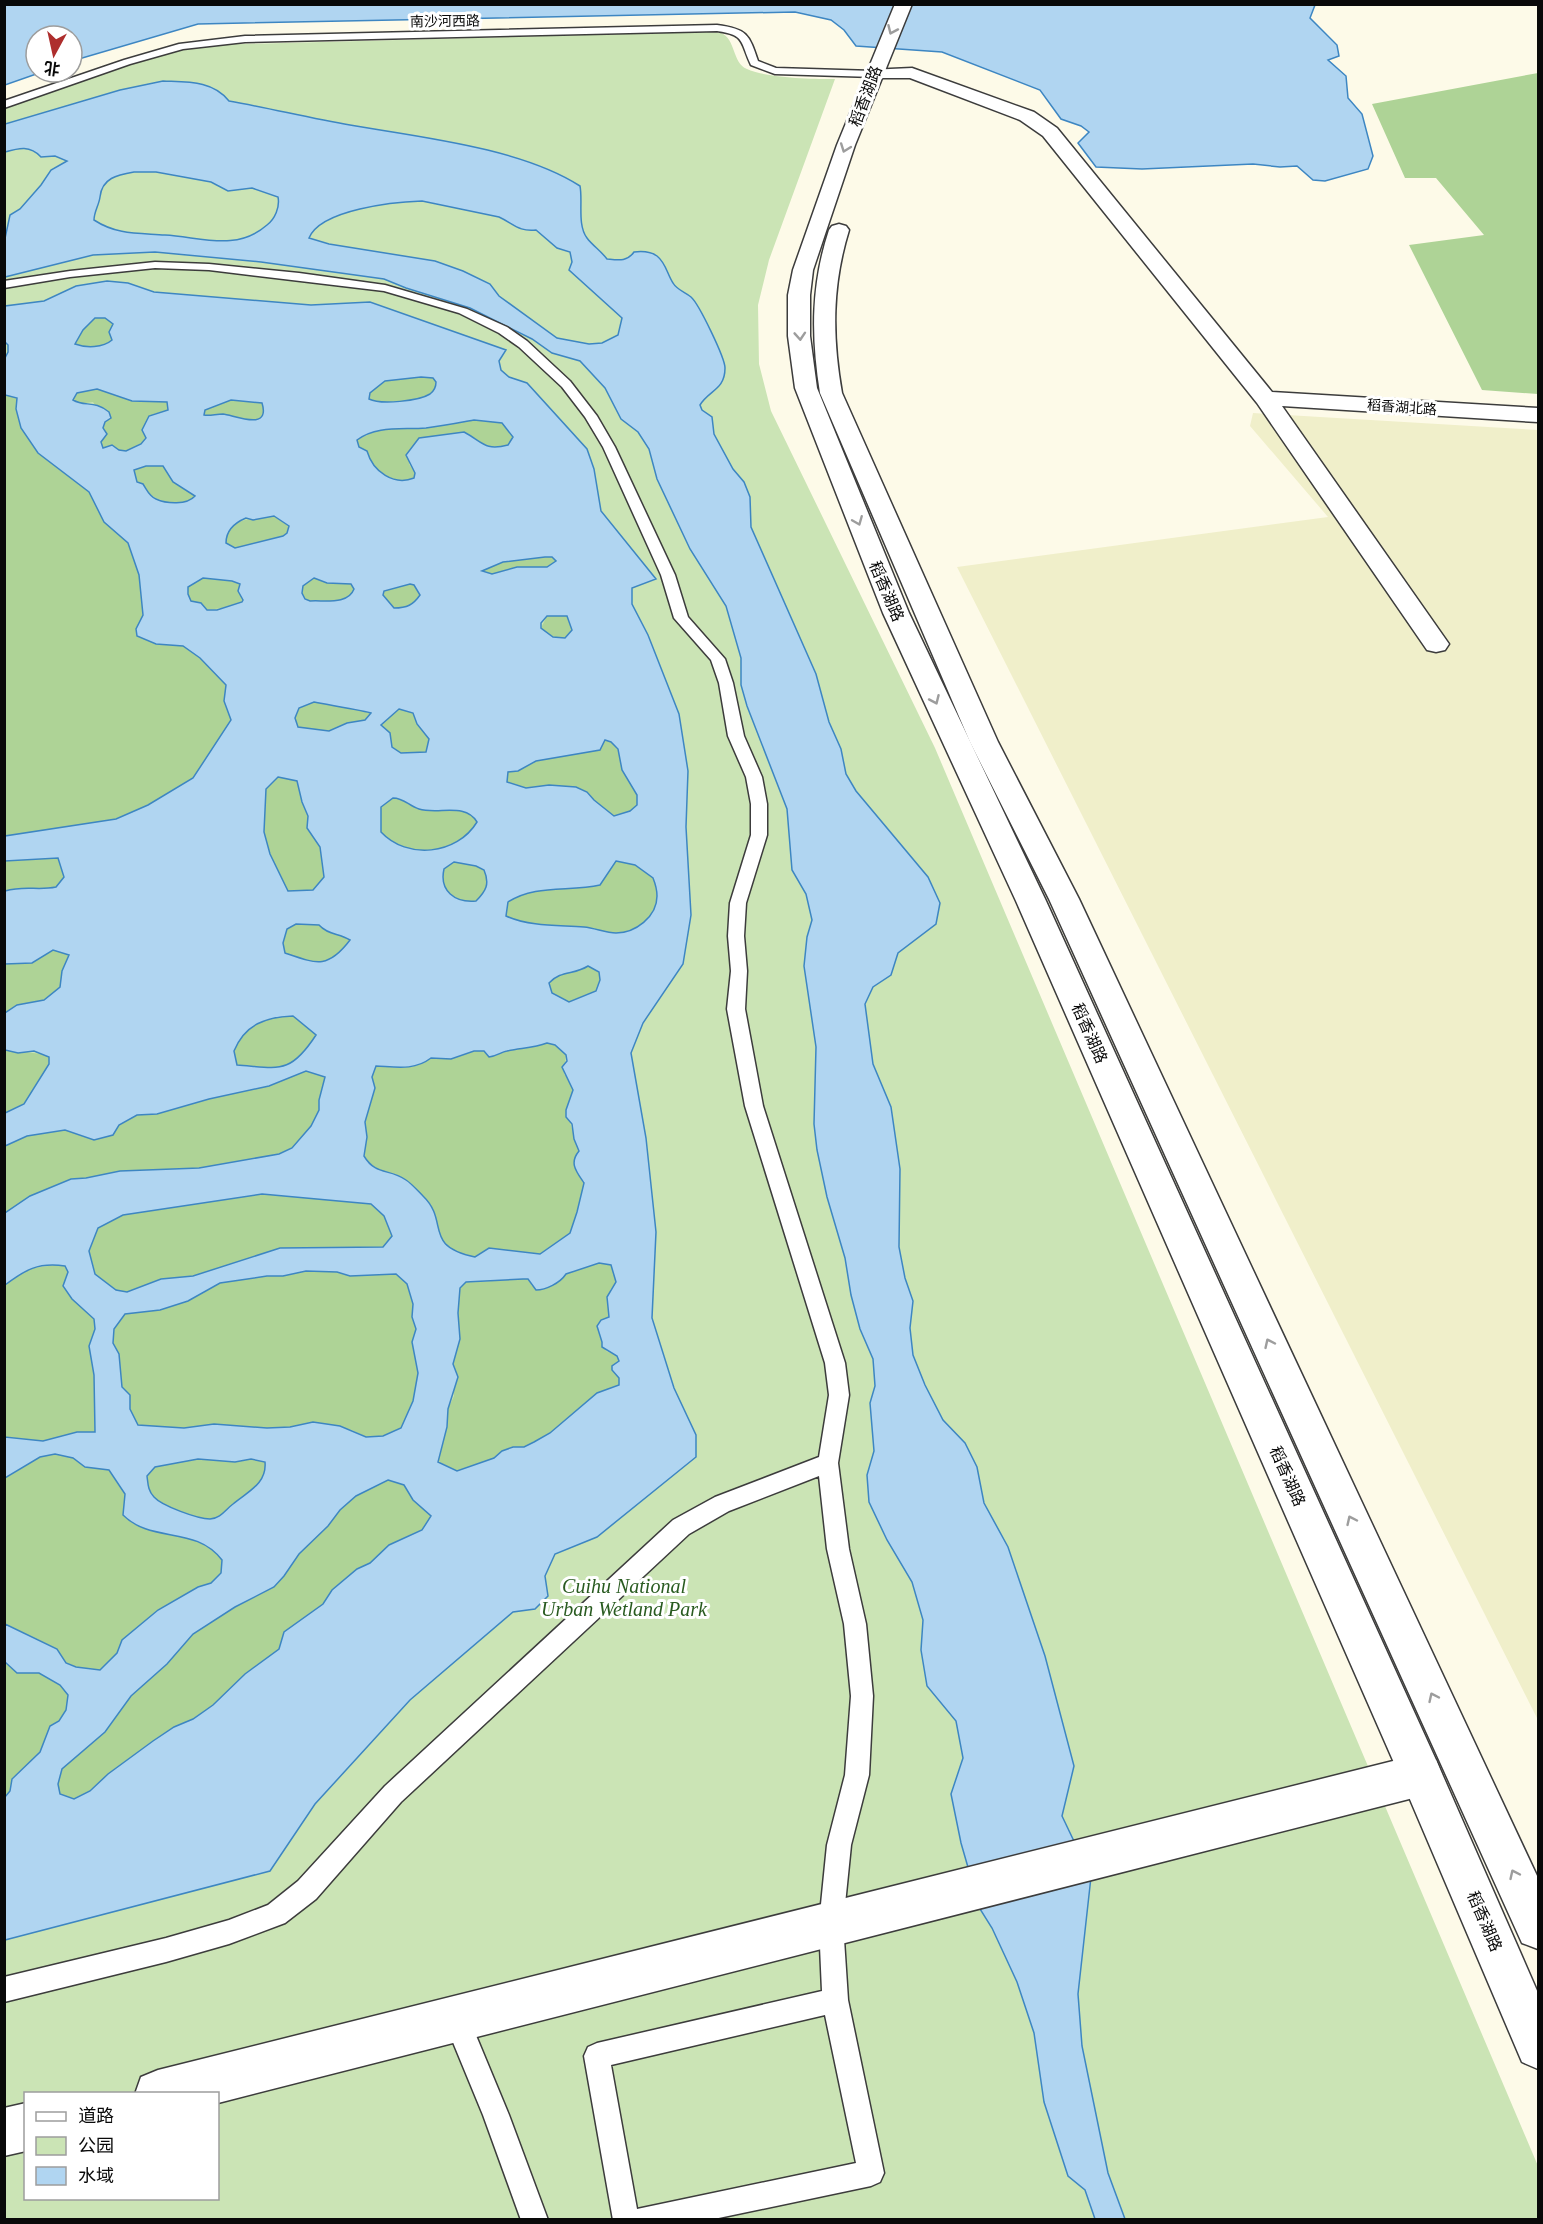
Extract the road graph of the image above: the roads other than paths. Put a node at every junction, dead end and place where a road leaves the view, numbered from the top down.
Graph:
1 (904, 4) edge
2 (889, 65) junction
3 (4, 105) edge
4 (4, 285) edge
5 (1266, 398) junction
6 (1539, 415) edge
7 (1436, 644) dead end
8 (828, 1462) junction
9 (1421, 1775) junction
10 (831, 1924) junction
11 (1539, 1927) edge
12 (4, 1990) edge
13 (835, 2000) junction
14 (456, 2018) junction
15 (1539, 2046) edge
16 (166, 2092) edge
17 (24, 2127) edge
18 (4, 2132) edge
19 (535, 2220) edge
20 (626, 2220) edge
21 (642, 2220) edge

1 -> 2 street, 稻香湖路
2 - 3 lane, 南沙河西路
2 - 5 street
2 -> 9 street, 稻香湖路
11 -> 2 street, 稻香湖路
4 - 8 lane
5 - 6 street, 稻香湖北路
5 - 7 street
8 - 10 lane
8 - 12 lane
9 - 10 street
9 - 15 street, 稻香湖路
10 - 13 lane
10 - 14 street
13 - 20 lane
13 - 21 lane
14 - 16 street
14 - 19 lane
17 - 18 street

